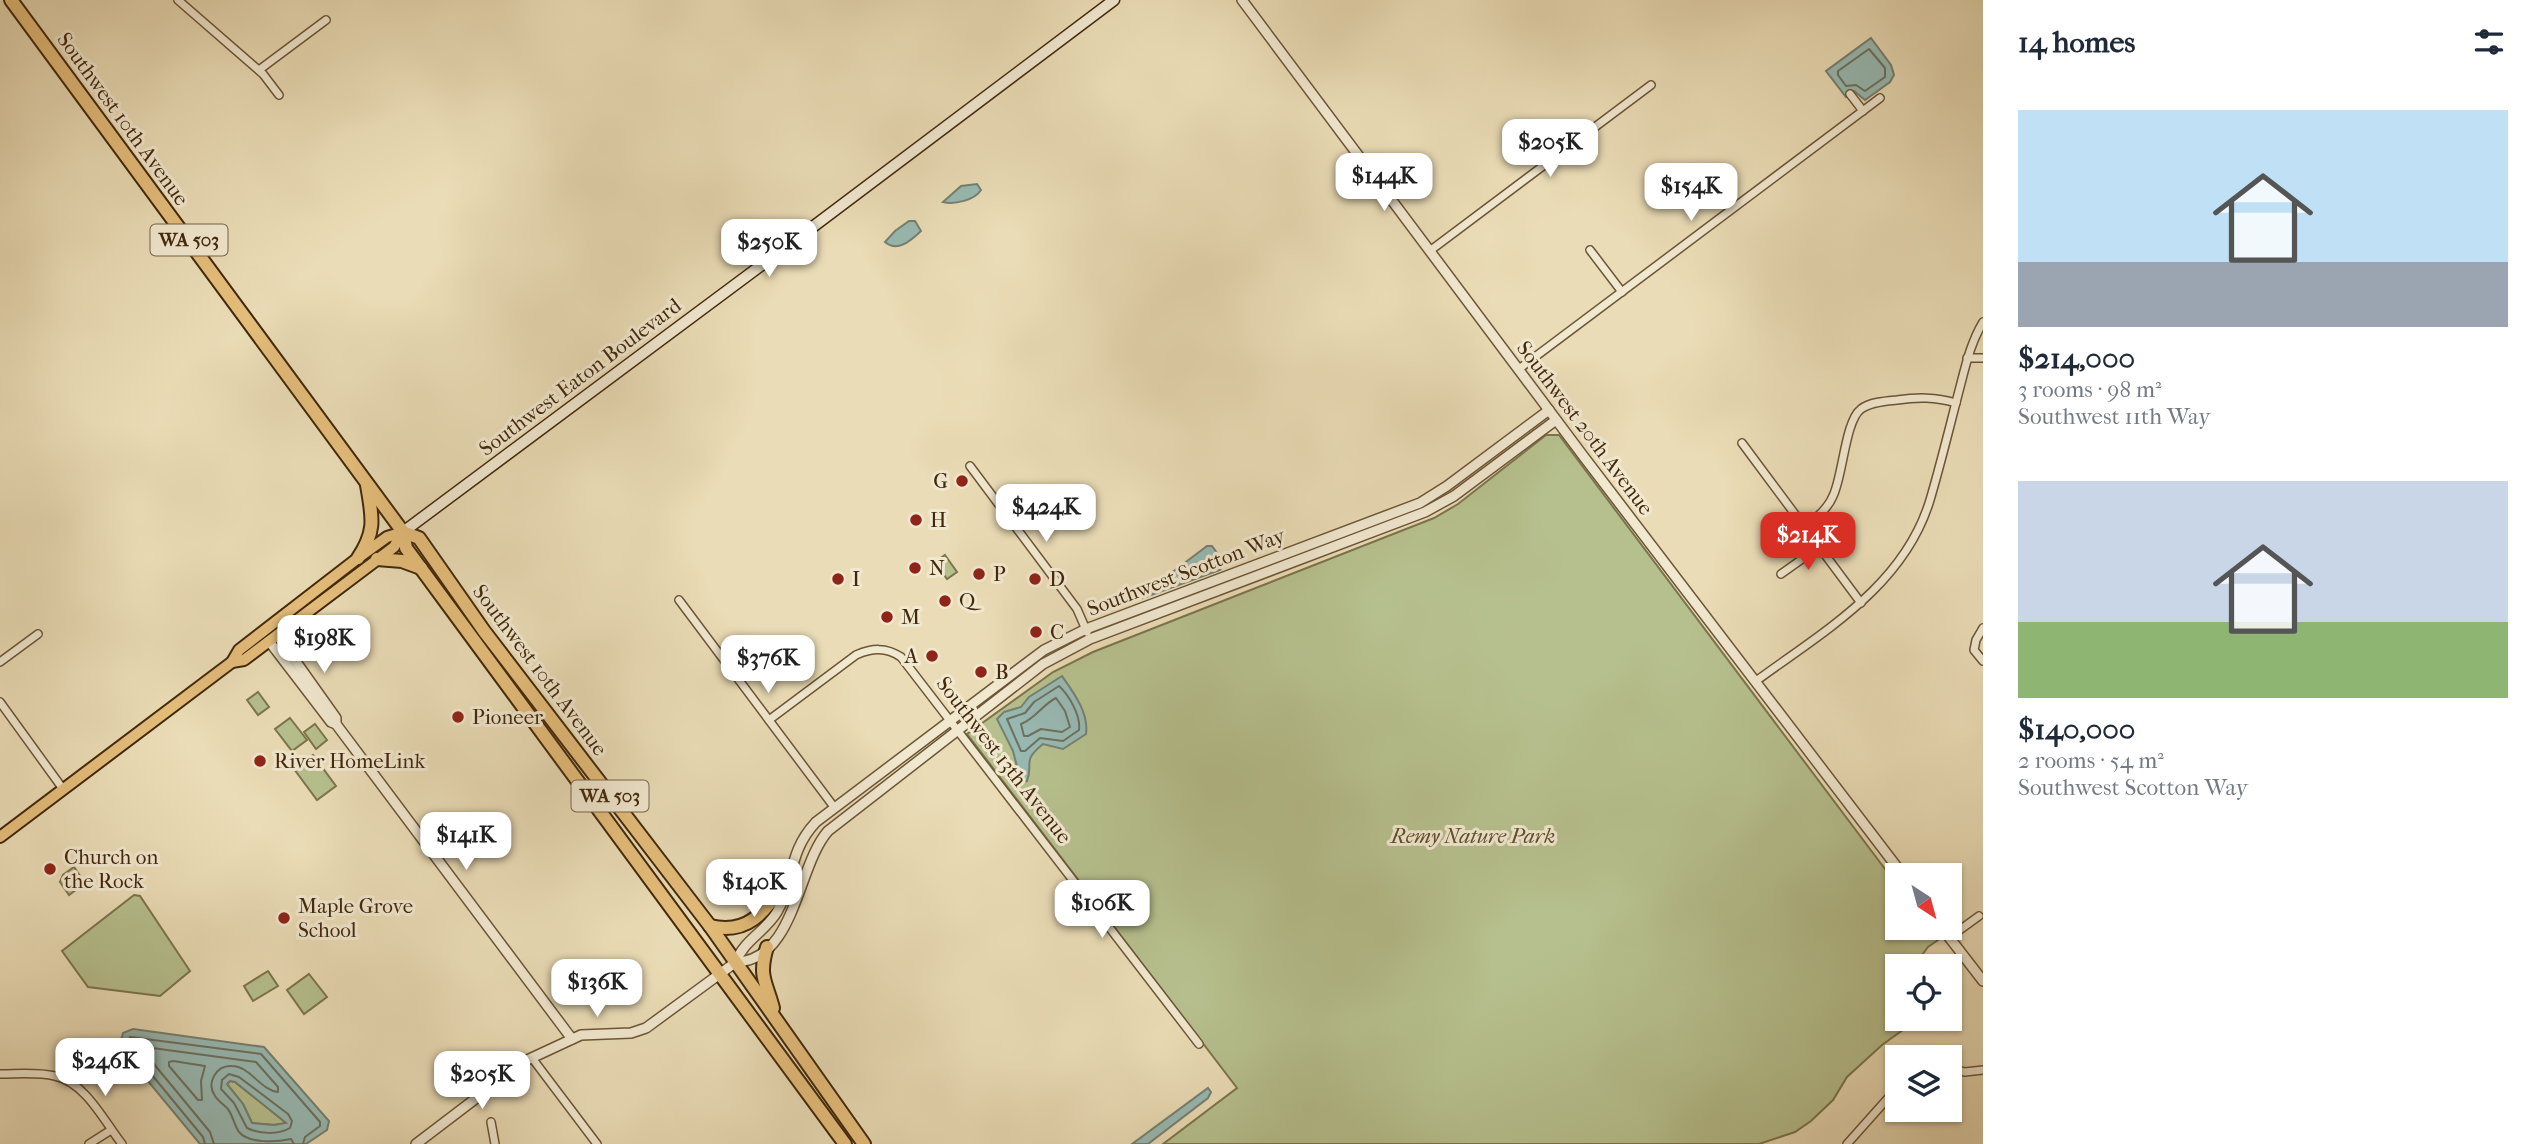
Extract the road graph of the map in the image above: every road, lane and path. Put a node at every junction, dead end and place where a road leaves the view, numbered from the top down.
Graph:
1 (12, 0) edge
2 (178, 0) edge
3 (1114, 0) edge
4 (1242, 0) edge
5 (326, 20) dead end
6 (259, 71) junction
7 (1651, 85) dead end
8 (1850, 94) dead end
9 (279, 95) dead end
10 (1880, 98) dead end
11 (1863, 111) junction
12 (1431, 250) junction
13 (1590, 250) dead end
14 (1622, 292) junction
15 (1983, 322) edge
16 (1967, 358) junction
17 (1983, 358) edge
18 (1519, 369) junction
19 (1956, 403) junction
20 (1549, 410) junction
21 (1556, 420) junction
22 (1742, 443) dead end
23 (971, 466) dead end
24 (366, 481) junction
25 (1367, 523) junction
26 (1804, 527) junction
27 (404, 531) junction
28 (1371, 533) junction
29 (1818, 547) junction
30 (358, 558) junction
31 (377, 559) junction
32 (421, 568) junction
33 (1781, 574) dead end
34 (679, 600) dead end
35 (1861, 603) junction
36 (296, 607) junction
37 (1983, 628) edge
38 (1086, 629) junction
39 (38, 634) dead end
40 (273, 638) junction
41 (1090, 639) junction
42 (1983, 661) edge
43 (0, 662) edge
44 (232, 662) junction
45 (1756, 681) junction
46 (0, 702) edge
47 (769, 720) junction
48 (950, 720) junction
49 (958, 730) junction
50 (63, 789) junction
51 (834, 807) junction
52 (0, 836) edge
53 (1894, 863) edge
54 (789, 876) junction
55 (1979, 916) dead end
56 (709, 926) junction
57 (1962, 928) edge
58 (1952, 940) edge
59 (767, 947) junction
60 (736, 962) junction
61 (719, 975) junction
62 (1983, 981) edge
63 (776, 1019) junction
64 (572, 1039) junction
65 (1199, 1044) dead end
66 (532, 1058) junction
67 (1983, 1070) edge
68 (1962, 1071) edge
69 (0, 1074) edge
70 (1885, 1101) edge
71 (491, 1122) dead end
72 (111, 1130) junction
73 (89, 1144) edge
74 (122, 1144) edge
75 (416, 1144) edge
76 (495, 1144) edge
77 (597, 1144) edge
78 (845, 1144) edge
79 (864, 1144) edge
80 (1847, 1144) edge

1 - 24 highway, Southwest 10th Avenue / WA 503
2 - 6 street
3 - 27 main road, Southwest Eaton Boulevard
4 - 12 street, Southwest 20th Avenue
5 - 6 street
6 - 9 street
7 - 12 street
8 - 11 street
10 - 11 street
11 - 14 street
12 - 18 street, Southwest 20th Avenue
13 - 14 street
14 - 18 street
15 - 16 street
16 - 17 street
16 - 19 street
18 - 20 street, Southwest 20th Avenue
19 - 26 street
19 - 35 street
20 - 21 street, Southwest 20th Avenue
20 - 25 street, Southwest Scotton Way
21 - 28 street, Southwest Scotton Way
21 - 45 street, Southwest 20th Avenue
22 - 26 street
23 - 38 street
24 - 27 highway, Southwest 10th Avenue / WA 503
24 - 30 highway
25 - 28 street
25 - 38 street, Southwest Scotton Way
26 - 29 street
27 - 30 main road, Southwest Eaton Boulevard
27 - 31 main road, Southwest Eaton Boulevard
27 - 32 highway, Southwest 10th Avenue / WA 503
27 - 56 highway, Southwest 10th Avenue / WA 503
28 - 41 street, Southwest Scotton Way
29 - 33 street
29 - 35 street
30 - 36 main road, Southwest Eaton Boulevard
31 - 32 highway
31 - 40 main road, Southwest Eaton Boulevard
32 - 61 highway, Southwest 10th Avenue / WA 503
34 - 47 street
35 - 45 street
36 - 40 main road
36 - 44 main road, Southwest Eaton Boulevard
37 - 42 street
38 - 41 street
38 - 48 street, Southwest Scotton Way
39 - 43 street
40 - 44 main road, Southwest Eaton Boulevard
40 - 64 street
41 - 49 street, Southwest Scotton Way
44 - 50 main road, Southwest Eaton Boulevard
45 - 53 street, Southwest 20th Avenue
46 - 50 street
47 - 48 street, Southwest 13th Avenue
47 - 51 street
48 - 49 street, Southwest 13th Avenue
48 - 51 street, Southwest Scotton Way
49 - 59 street, Southwest Scotton Way
49 - 65 street, Southwest 13th Avenue
50 - 52 main road, Southwest Eaton Boulevard
51 - 54 street, Southwest Scotton Way
54 - 56 highway
54 - 60 street, Southwest Scotton Way
55 - 57 street
56 - 60 highway, Southwest 10th Avenue / WA 503
58 - 62 street
59 - 60 street, Southwest Scotton Way
59 - 63 highway
60 - 61 street, Southwest Scotton Way
60 - 63 highway, Southwest 10th Avenue / WA 503
61 - 64 street, Southwest Scotton Way
61 - 78 highway, Southwest 10th Avenue / WA 503
63 - 79 highway, Southwest 10th Avenue / WA 503
64 - 66 street, Southwest Scotton Way
66 - 75 street, Southwest Scotton Way
66 - 77 street
67 - 68 street
69 - 72 street
70 - 80 street
71 - 76 street
72 - 73 street
72 - 74 street

